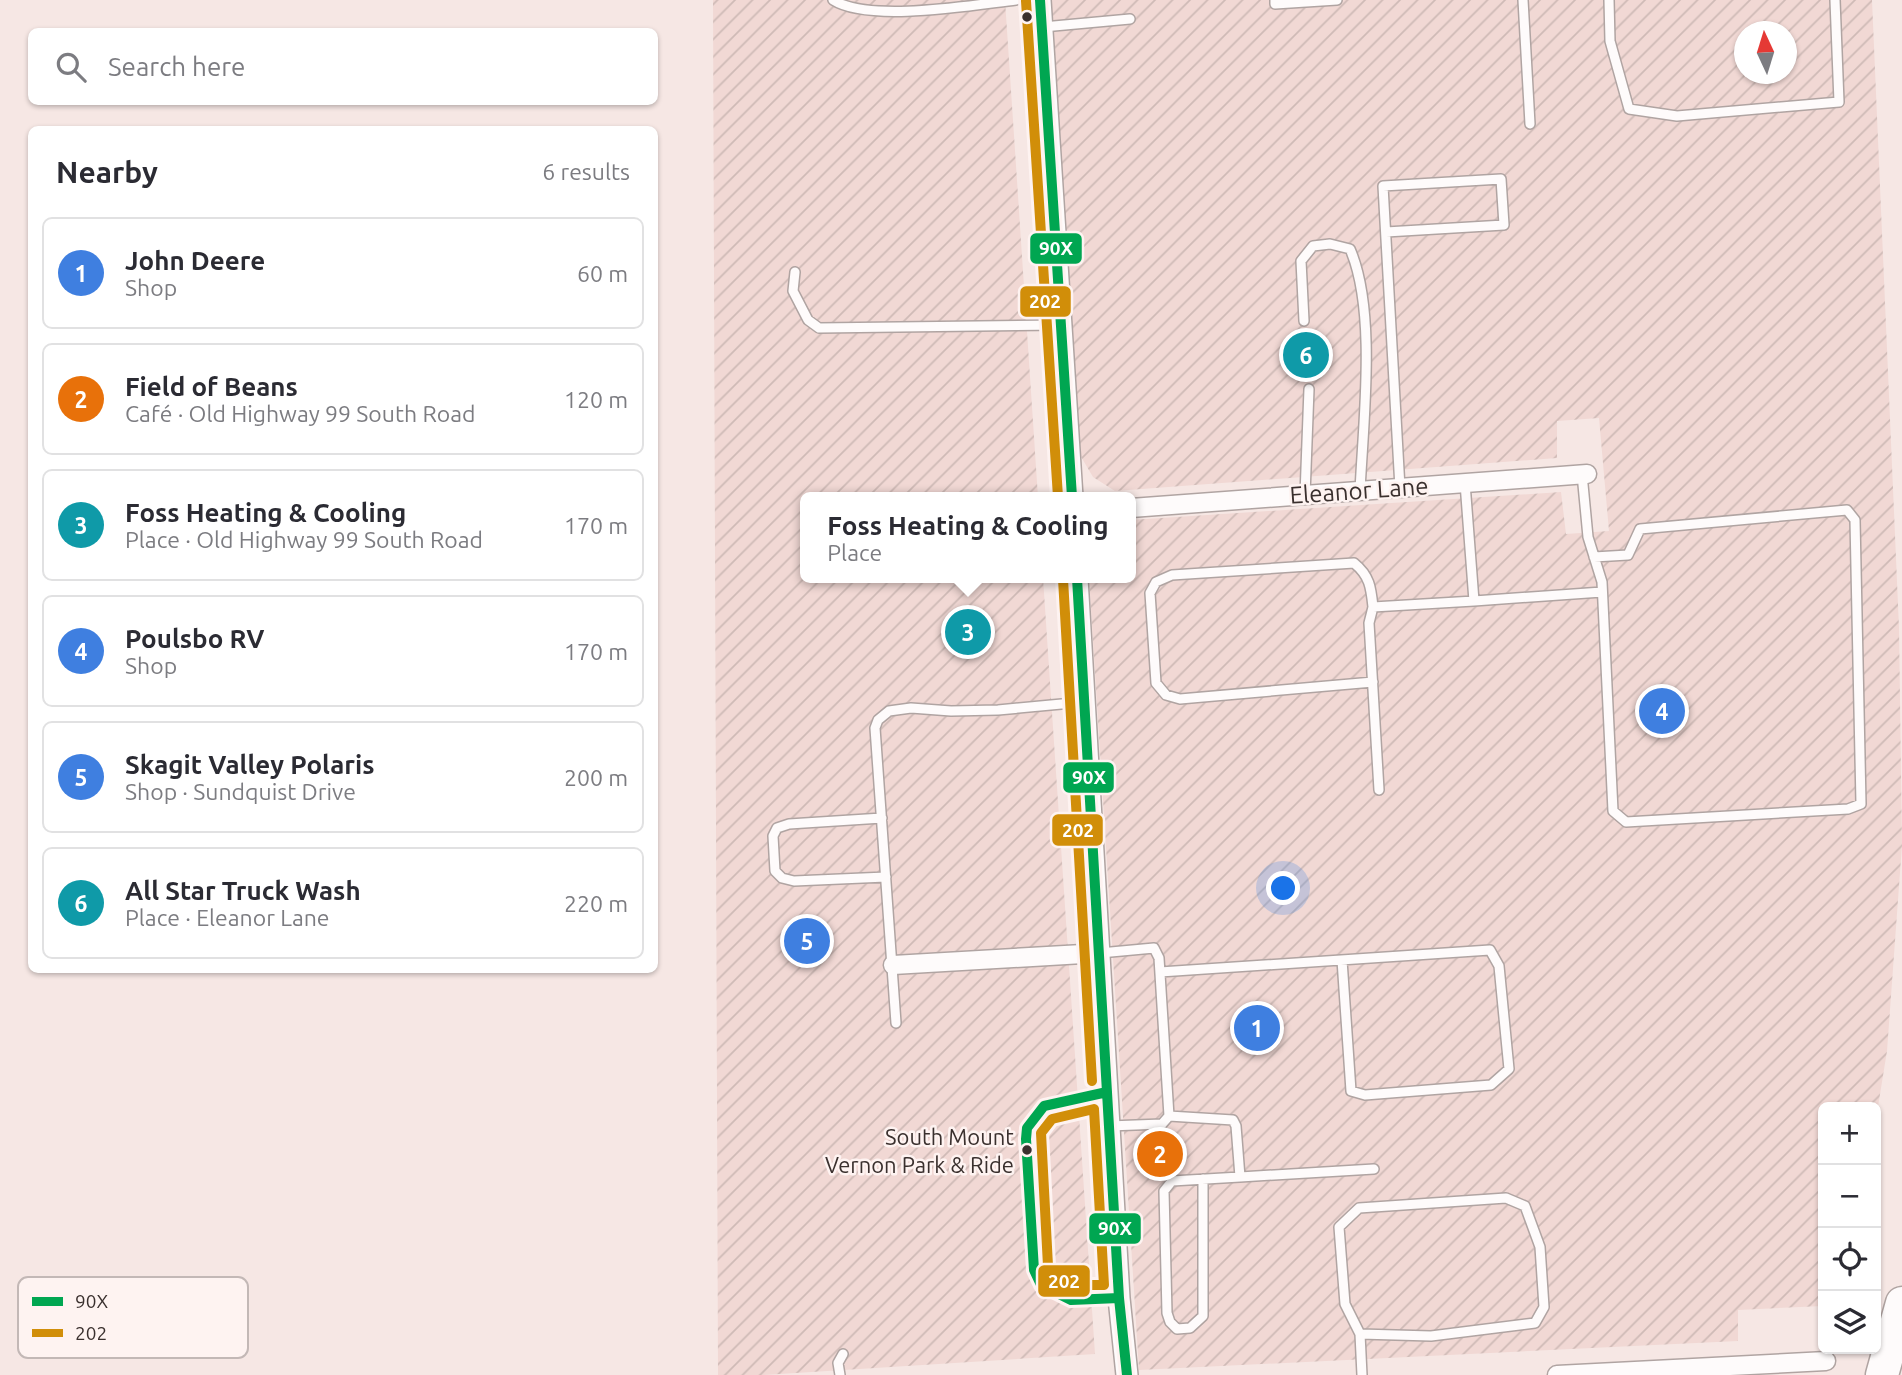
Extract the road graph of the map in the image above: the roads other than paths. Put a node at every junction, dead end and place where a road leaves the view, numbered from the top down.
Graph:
1 (833, 0) edge
2 (1016, 0) edge
3 (1040, 0) edge
4 (1275, 0) edge
5 (1337, 0) edge
6 (1523, 0) edge
7 (1609, 0) edge
8 (1835, 0) edge
9 (1130, 19) dead end
10 (1042, 27) junction
11 (1530, 124) dead end
12 (1386, 232) junction
13 (795, 272) dead end
14 (1304, 321) dead end
15 (1061, 325) junction
16 (1309, 389) dead end
17 (1584, 474) joint
18 (1465, 483) junction
19 (1400, 488) junction
20 (1360, 491) junction
21 (1072, 492) edge
22 (1305, 495) junction
23 (1136, 508) edge
24 (1594, 557) junction
25 (1077, 583) edge
26 (1602, 592) junction
27 (1474, 601) junction
28 (1373, 607) junction
29 (1373, 682) junction
30 (1085, 702) junction
31 (1379, 790) dead end
32 (882, 818) junction
33 (886, 877) junction
34 (1100, 953) junction
35 (1342, 960) junction
36 (893, 965) junction
37 (1160, 972) junction
38 (896, 1023) dead end
39 (1107, 1092) junction
40 (1169, 1115) junction
41 (1110, 1126) junction
42 (1374, 1169) dead end
43 (1240, 1177) junction
44 (1203, 1180) junction
45 (1119, 1298) junction
46 (1902, 1303) edge
47 (1360, 1334) junction
48 (843, 1354) dead end
49 (1826, 1361) dead end
50 (1687, 1371) edge
51 (840, 1375) edge
52 (1127, 1375) edge
53 (1362, 1375) edge
54 (1557, 1375) edge
55 (1882, 1375) edge

1 - 2 lane
3 - 10 street
4 - 5 lane
6 - 11 lane
7 - 8 lane
9 - 10 lane
10 - 15 street
12 - 12 lane
12 - 19 lane
13 - 15 lane
14 - 20 lane
15 - 21 street
16 - 22 lane
17 - 18 street, Eleanor Lane
17 - 24 lane
18 - 19 street, Eleanor Lane
18 - 27 lane
19 - 20 street, Eleanor Lane
20 - 22 street, Eleanor Lane
22 - 23 street, Eleanor Lane
24 - 26 lane
24 - 26 lane
25 - 30 street
26 - 27 lane
27 - 28 lane
28 - 29 lane
28 - 29 lane
29 - 31 lane
30 - 32 lane
30 - 34 street
32 - 33 lane
32 - 33 lane
33 - 36 lane
34 - 36 street
34 - 37 lane
34 - 39 street
35 - 35 lane
35 - 37 lane
36 - 38 lane
37 - 40 lane
39 - 41 street
39 - 45 lane
40 - 41 lane
40 - 43 lane
41 - 45 street
42 - 43 lane
43 - 44 lane
44 - 44 lane
45 - 52 street
46 - 55 highway
47 - 47 lane
47 - 53 lane
48 - 51 lane
49 - 50 street
50 - 54 street

